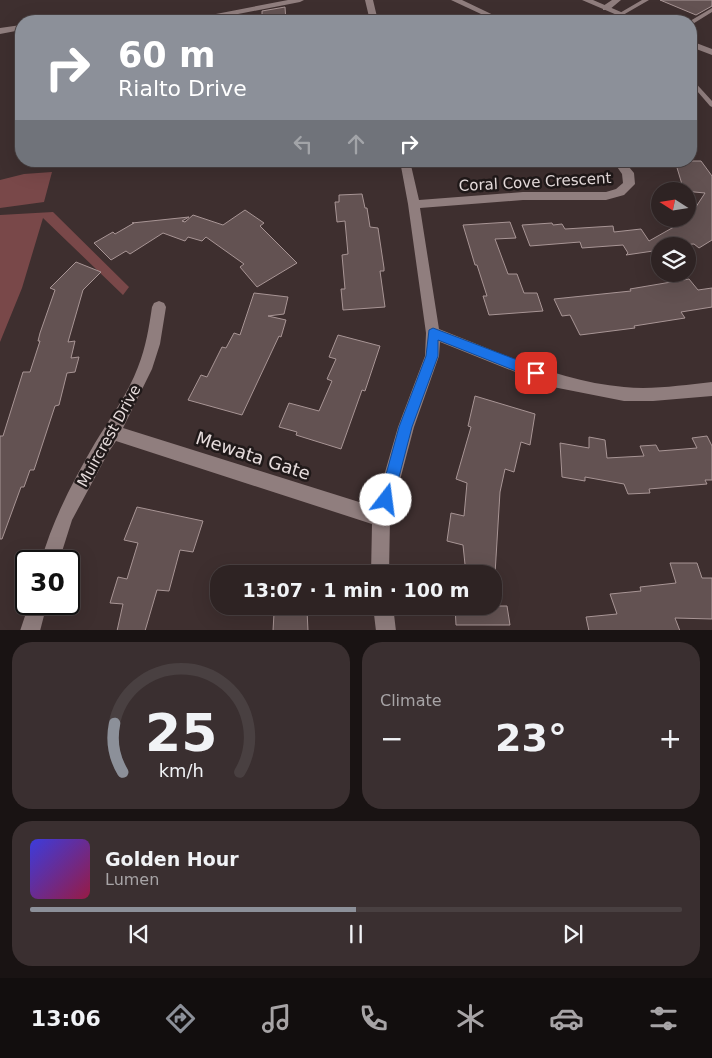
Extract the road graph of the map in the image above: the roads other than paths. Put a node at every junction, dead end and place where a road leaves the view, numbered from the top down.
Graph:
1 (300, 0) edge
2 (369, 0) edge
3 (455, 0) edge
4 (586, 0) edge
5 (617, 0) edge
6 (646, 0) edge
7 (606, 8) junction
8 (712, 10) edge
9 (621, 14) joint
10 (221, 15) edge
11 (373, 15) edge
12 (489, 15) edge
13 (697, 19) edge
14 (15, 29) edge
15 (0, 31) edge
16 (697, 46) edge
17 (712, 52) edge
18 (697, 87) edge
19 (712, 105) edge
20 (406, 167) edge
21 (623, 167) edge
22 (414, 204) junction
23 (159, 307) dead end
24 (433, 333) junction
25 (712, 388) edge
26 (113, 432) junction
27 (381, 518) junction
28 (54, 550) edge
29 (380, 565) edge
30 (35, 615) edge
31 (384, 615) edge
32 (30, 630) edge
33 (386, 630) edge

1 - 10 street
2 - 11 street
3 - 12 street
4 - 7 street
5 - 7 street
6 - 9 lane
7 - 9 street
8 - 13 lane
14 - 15 street
16 - 17 street
18 - 19 lane
20 - 22 street
21 - 22 street, Coral Cove Crescent
22 - 24 street
23 - 26 street, Muircrest Drive
24 - 25 street
24 - 27 street
26 - 27 street, Mewata Gate
26 - 28 street, Muircrest Drive
27 - 29 street
30 - 32 street
31 - 33 street

